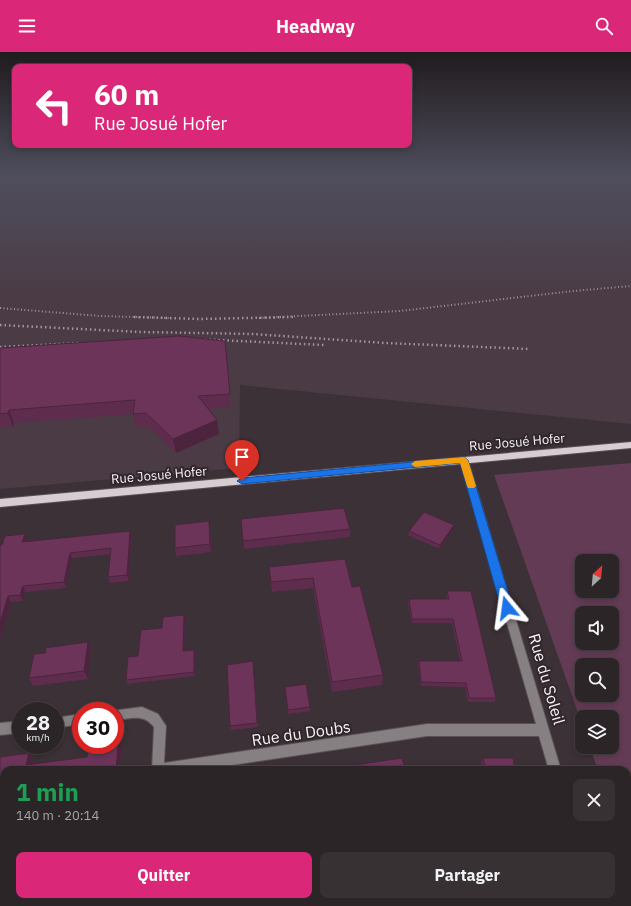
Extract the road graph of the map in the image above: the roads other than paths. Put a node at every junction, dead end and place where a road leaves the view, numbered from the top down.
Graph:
1 (631, 445) edge
2 (464, 460) junction
3 (0, 503) edge
4 (124, 714) edge
5 (12, 728) edge
6 (0, 729) edge
7 (543, 730) junction
8 (158, 766) edge
9 (185, 766) edge
10 (554, 766) edge

1 - 2 main road, Rue Josué Hofer
2 - 3 main road, Rue Josué Hofer
2 - 7 street, Rue du Soleil
4 - 8 street, Rue du Doubs
5 - 6 street
7 - 9 street, Rue du Doubs
7 - 10 street, Rue du Soleil

